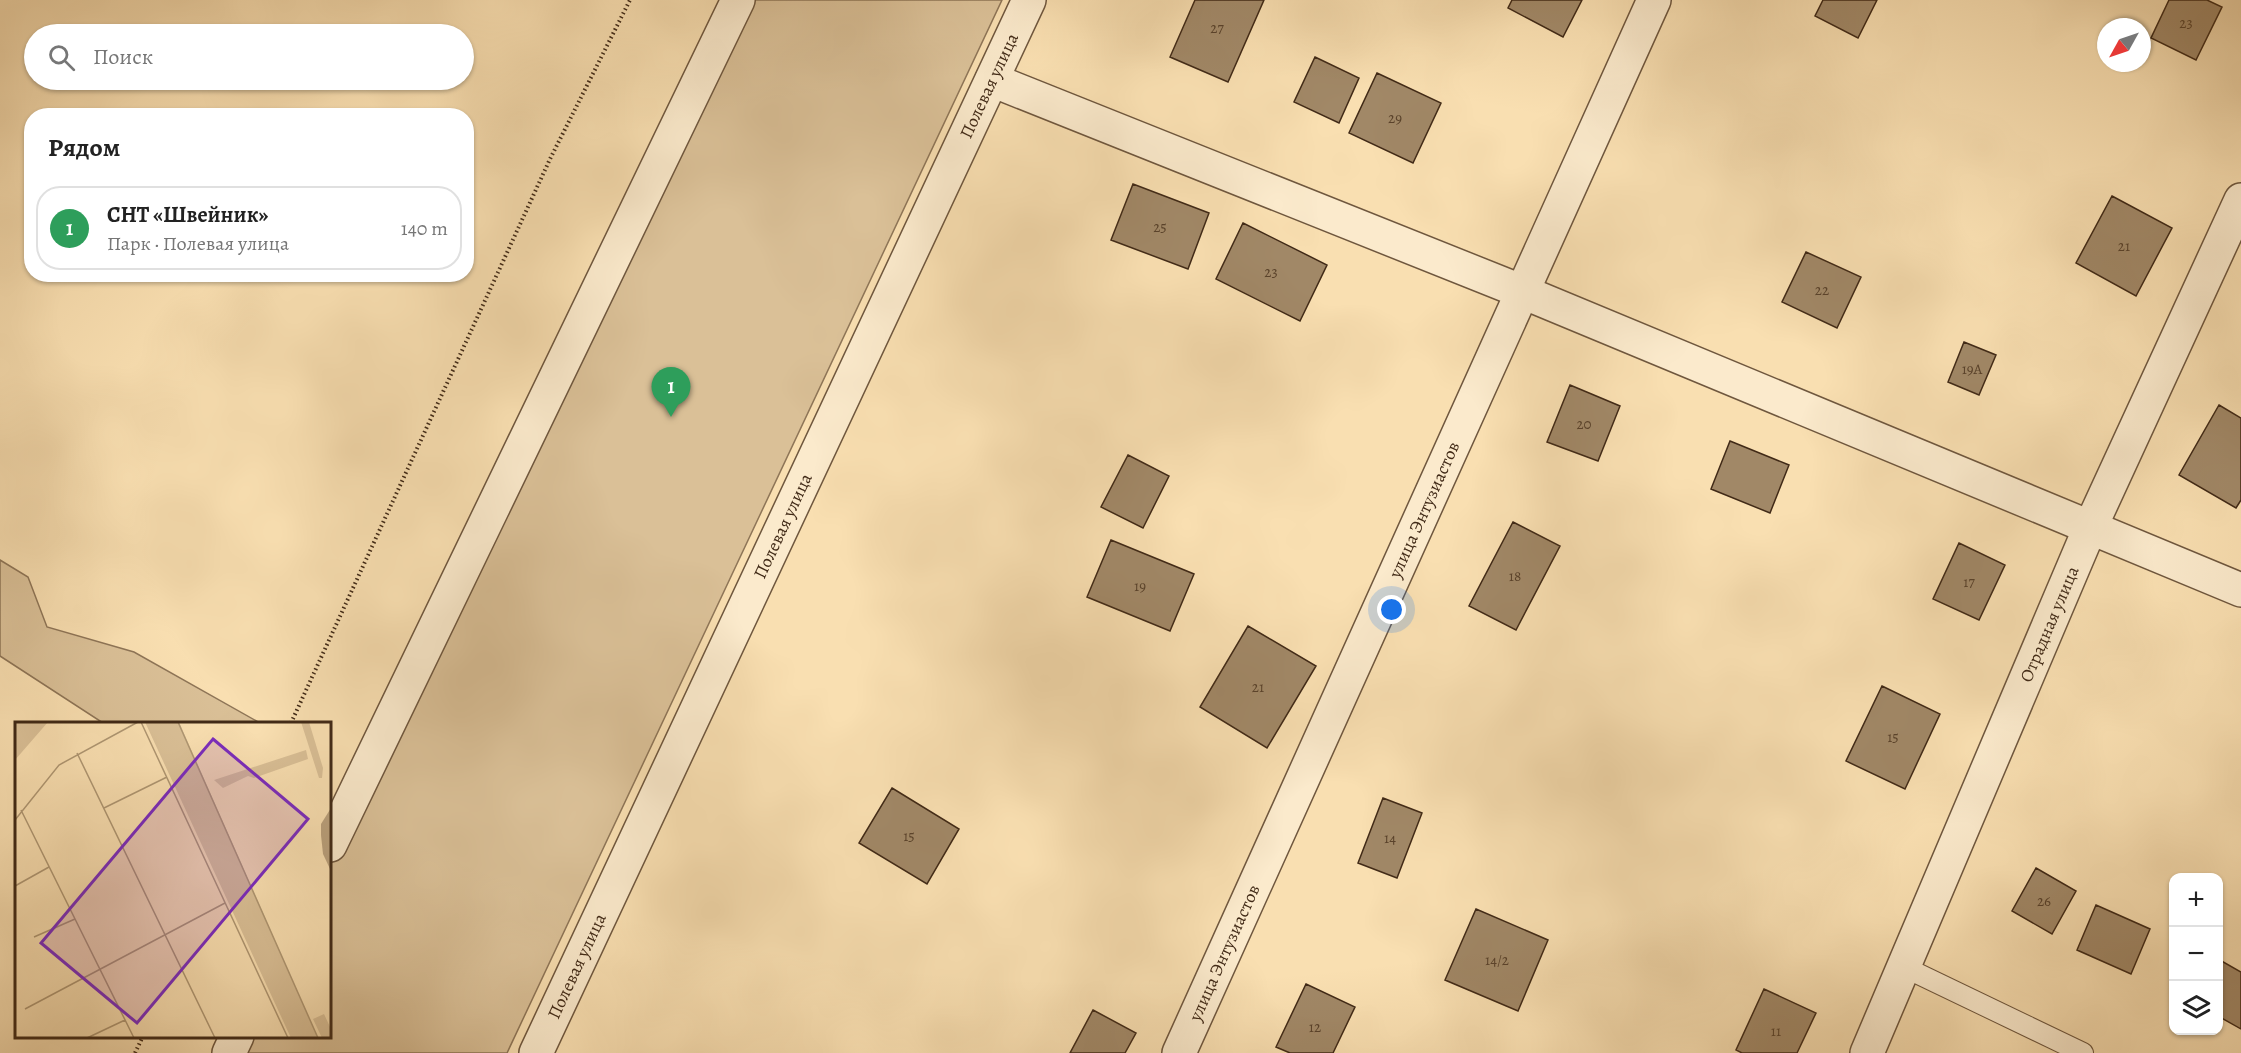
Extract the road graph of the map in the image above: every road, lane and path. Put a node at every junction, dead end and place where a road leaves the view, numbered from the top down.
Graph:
1 (630, 0) edge
2 (738, 0) edge
3 (1029, 0) edge
4 (1654, 0) edge
5 (992, 80) junction
6 (2241, 200) edge
7 (1523, 292) junction
8 (2090, 528) junction
9 (2241, 590) edge
10 (291, 722) edge
11 (332, 841) edge
12 (1904, 967) junction
13 (142, 1038) edge
14 (236, 1038) edge
15 (135, 1053) edge
16 (230, 1053) edge
17 (536, 1053) edge
18 (1179, 1053) edge
19 (1867, 1053) edge
20 (2084, 1053) edge

1 - 10 path
2 - 11 street
3 - 5 street, Полевая улица
4 - 7 street, улица Энтузиастов
5 - 7 street
5 - 17 street, Полевая улица
6 - 8 street, Отрадная улица
7 - 8 street
7 - 18 street, улица Энтузиастов
8 - 9 street
8 - 12 street, Отрадная улица
12 - 19 street, Отрадная улица
12 - 20 lane
13 - 15 path
14 - 16 street

